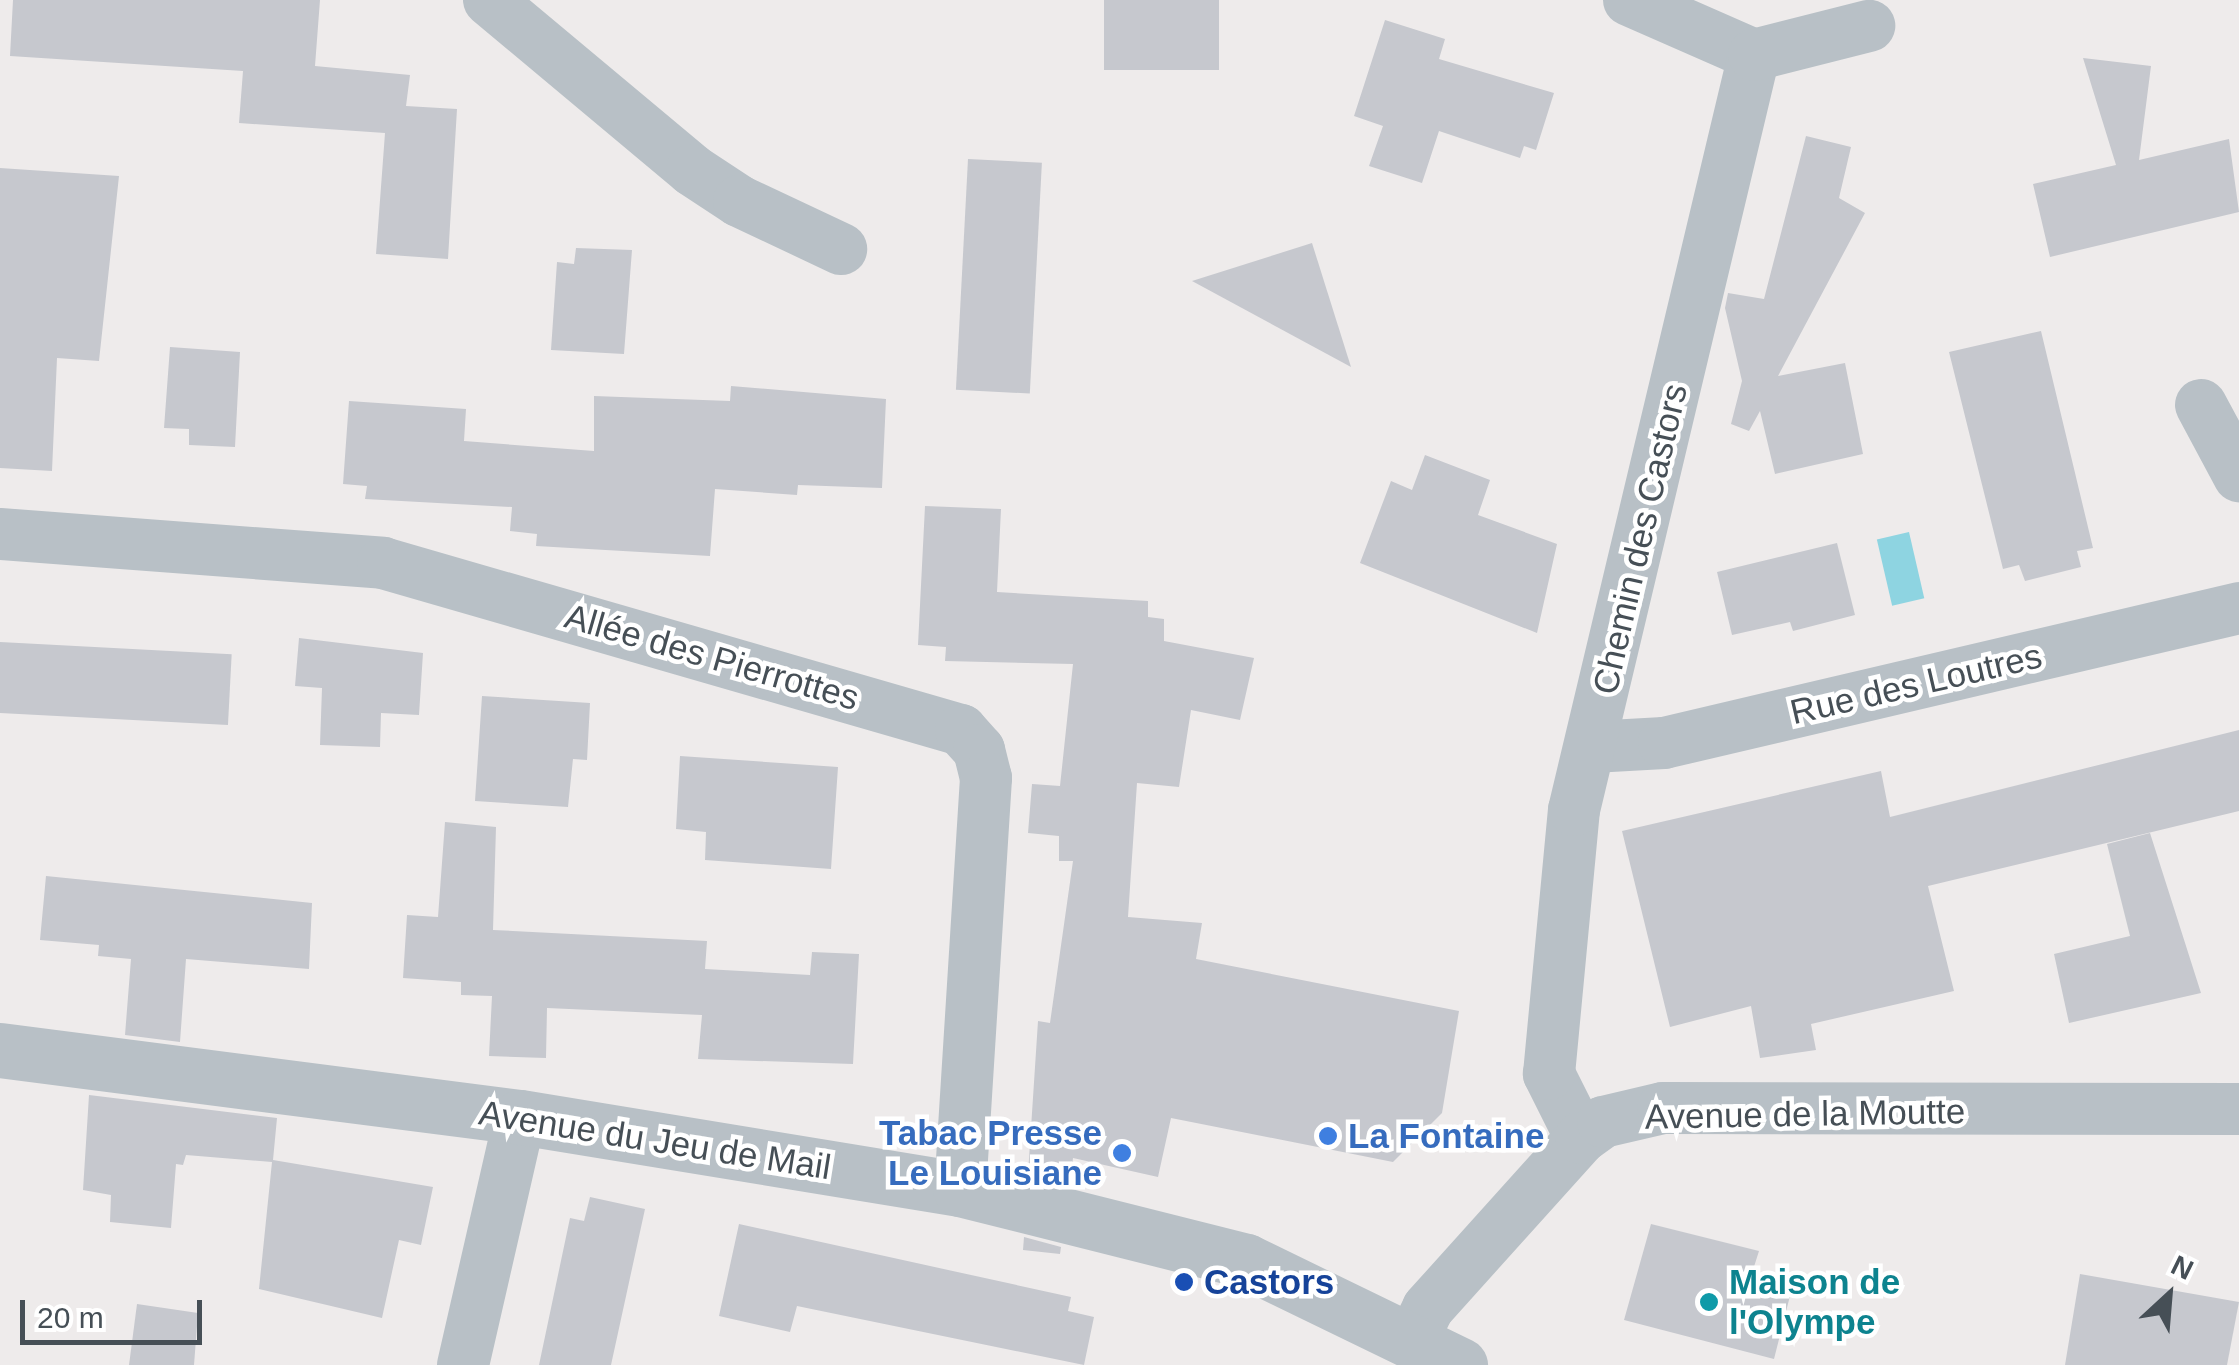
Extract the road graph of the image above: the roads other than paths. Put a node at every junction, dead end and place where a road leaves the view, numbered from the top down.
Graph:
1 (489, 0) edge
2 (1629, 0) edge
3 (1870, 26) dead end
4 (1754, 55) junction
5 (841, 249) dead end
6 (2201, 405) dead end
7 (2239, 476) edge
8 (0, 534) edge
9 (2239, 608) edge
10 (1592, 746) junction
11 (0, 1050) edge
12 (2239, 1109) edge
13 (520, 1117) junction
14 (1581, 1138) junction
15 (960, 1189) junction
16 (1437, 1352) edge
17 (464, 1365) edge

1 - 5 street
2 - 4 street
3 - 4 street
4 - 10 street, Chemin des Castors
6 - 7 street
8 - 15 street, Allée des Pierrottes
9 - 10 street, Rue des Loutres
10 - 14 street, Chemin des Castors
11 - 13 street, Avenue du Jeu de Mail
12 - 14 street, Avenue de la Moutte
13 - 15 street, Avenue du Jeu de Mail
13 - 17 street
14 - 16 street, Avenue de la Moutte
15 - 16 street, Avenue du Jeu de Mail

